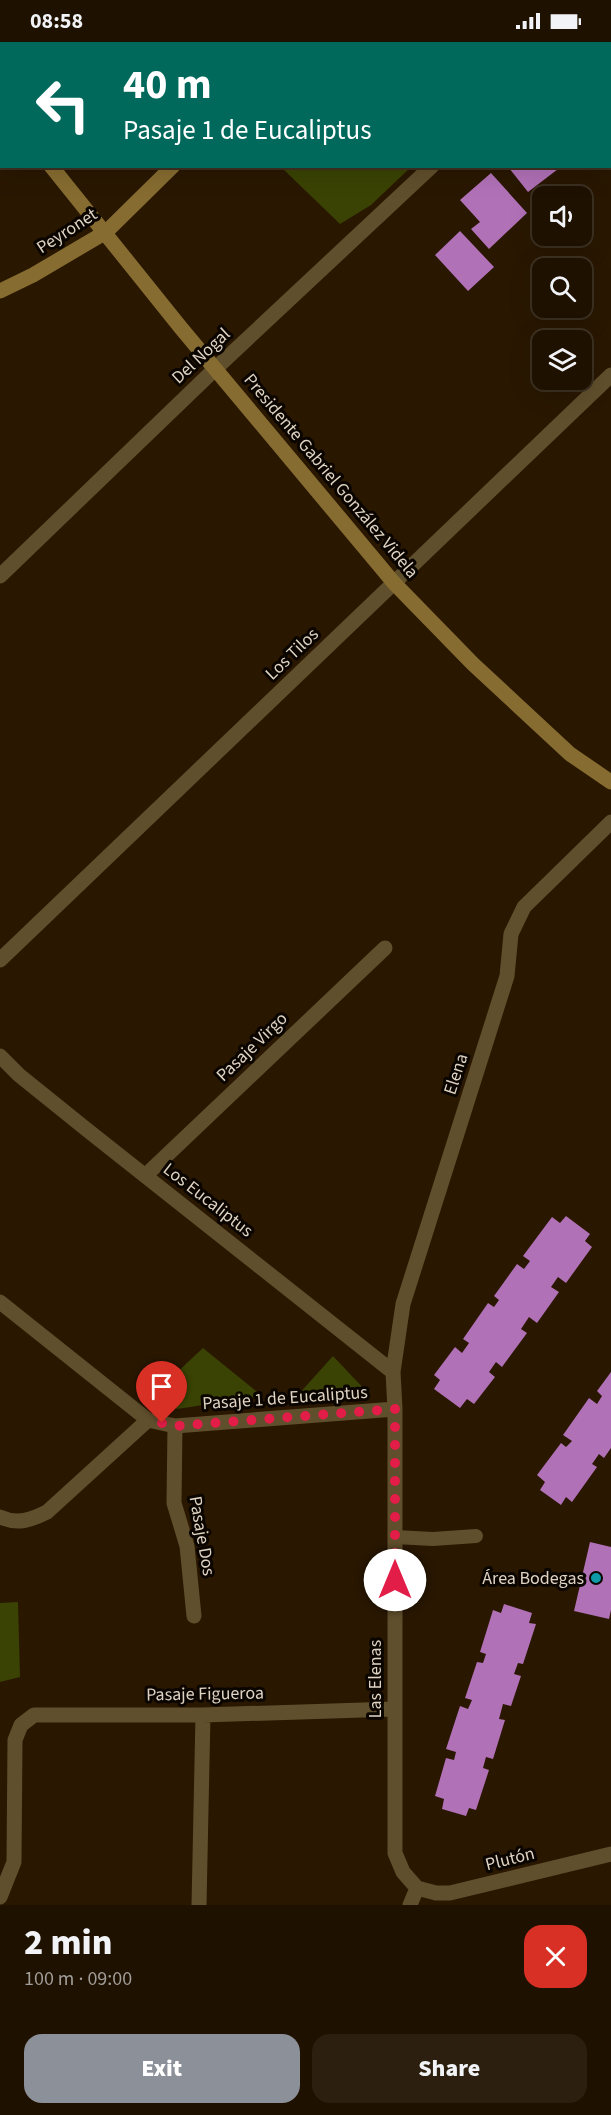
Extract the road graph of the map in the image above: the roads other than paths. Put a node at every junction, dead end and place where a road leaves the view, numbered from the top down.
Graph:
1 (53, 168) edge
2 (171, 168) edge
3 (430, 168) edge
4 (106, 232) junction
5 (0, 291) edge
6 (215, 369) junction
7 (611, 375) edge
8 (0, 576) edge
9 (394, 583) junction
10 (611, 782) edge
11 (611, 822) edge
12 (385, 948) dead end
13 (0, 960) edge
14 (0, 1056) edge
15 (146, 1175) junction
16 (0, 1302) edge
17 (393, 1371) junction
18 (395, 1409) junction
19 (148, 1420) junction
20 (175, 1426) junction
21 (0, 1518) edge
22 (476, 1536) dead end
23 (395, 1537) junction
24 (194, 1616) dead end
25 (394, 1709) junction
26 (203, 1715) junction
27 (611, 1854) edge
28 (417, 1888) junction
29 (0, 1897) edge
30 (198, 1905) edge
31 (410, 1905) edge

1 - 4 main road, Presidente Gabriel González Videla
2 - 4 main road, Peyronet
3 - 6 street, Del Nogal
4 - 5 main road, Peyronet
4 - 6 main road, Presidente Gabriel González Videla
6 - 8 street, Del Nogal
6 - 9 main road, Presidente Gabriel González Videla
7 - 9 street, Los Tilos
9 - 10 main road, Presidente Gabriel González Videla
9 - 13 street, Los Tilos
11 - 17 street, Elena
12 - 15 street, Pasaje Virgo
14 - 15 street, Los Eucaliptus
15 - 17 street, Los Eucaliptus
16 - 19 street
17 - 18 street, Las Elenas
18 - 20 street, Pasaje 1 de Eucaliptus
18 - 23 street, Las Elenas
19 - 20 street, Pasaje 1 de Eucaliptus
19 - 21 street
20 - 24 street, Pasaje Dos
22 - 23 lane
23 - 25 street, Las Elenas
25 - 26 street, Pasaje Figueroa
25 - 28 street, Las Elenas
26 - 29 street, Pasaje Figueroa
26 - 30 street
27 - 28 street, Plutón
28 - 31 street

